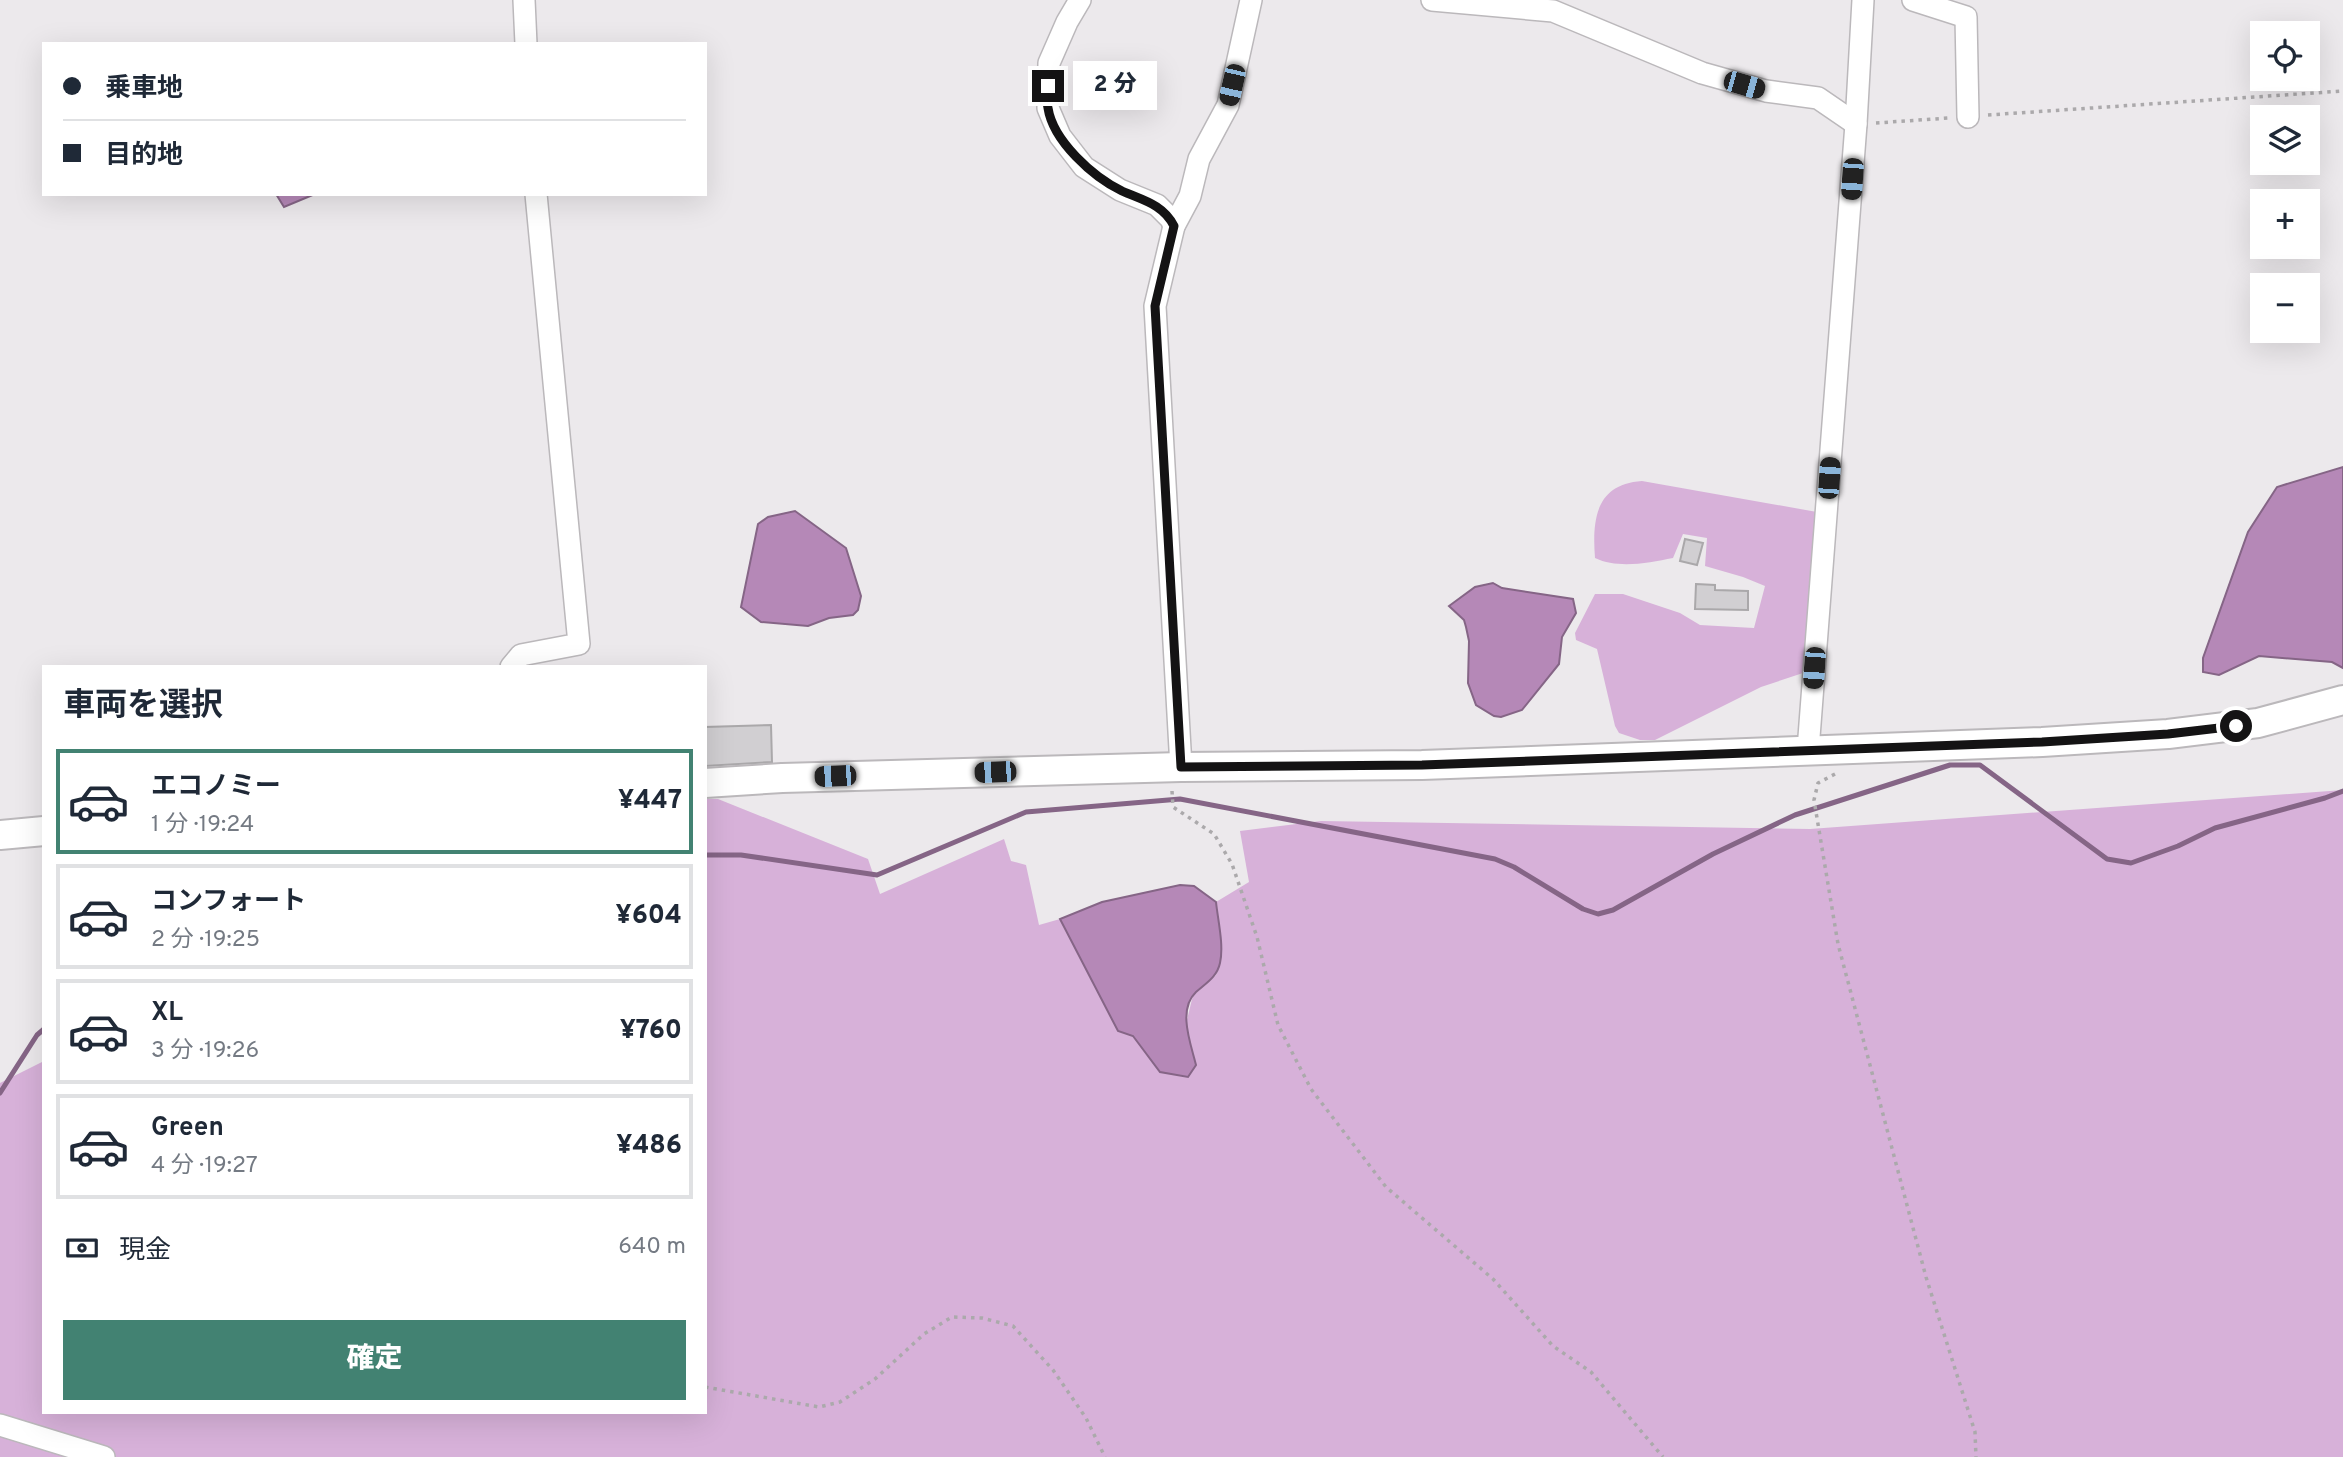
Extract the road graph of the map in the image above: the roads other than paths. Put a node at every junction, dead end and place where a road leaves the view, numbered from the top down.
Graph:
1 (524, 0) edge
2 (1080, 0) edge
3 (1251, 0) edge
4 (1432, 0) edge
5 (1863, 0) edge
6 (1913, 0) edge
7 (526, 42) edge
8 (1968, 117) road end
9 (1856, 124) junction
10 (536, 196) edge
11 (1174, 226) junction
12 (514, 665) edge
13 (2343, 700) edge
14 (1808, 750) junction
15 (1177, 778) junction
16 (707, 783) edge
17 (42, 831) edge
18 (0, 835) edge
19 (0, 1425) edge
20 (104, 1457) edge

1 - 7 street
2 - 11 street
3 - 11 street
4 - 9 street
5 - 9 street
6 - 8 street
9 - 14 street
10 - 12 street
11 - 15 street
13 - 14 street
14 - 15 street
15 - 16 street
17 - 18 street
19 - 20 street

